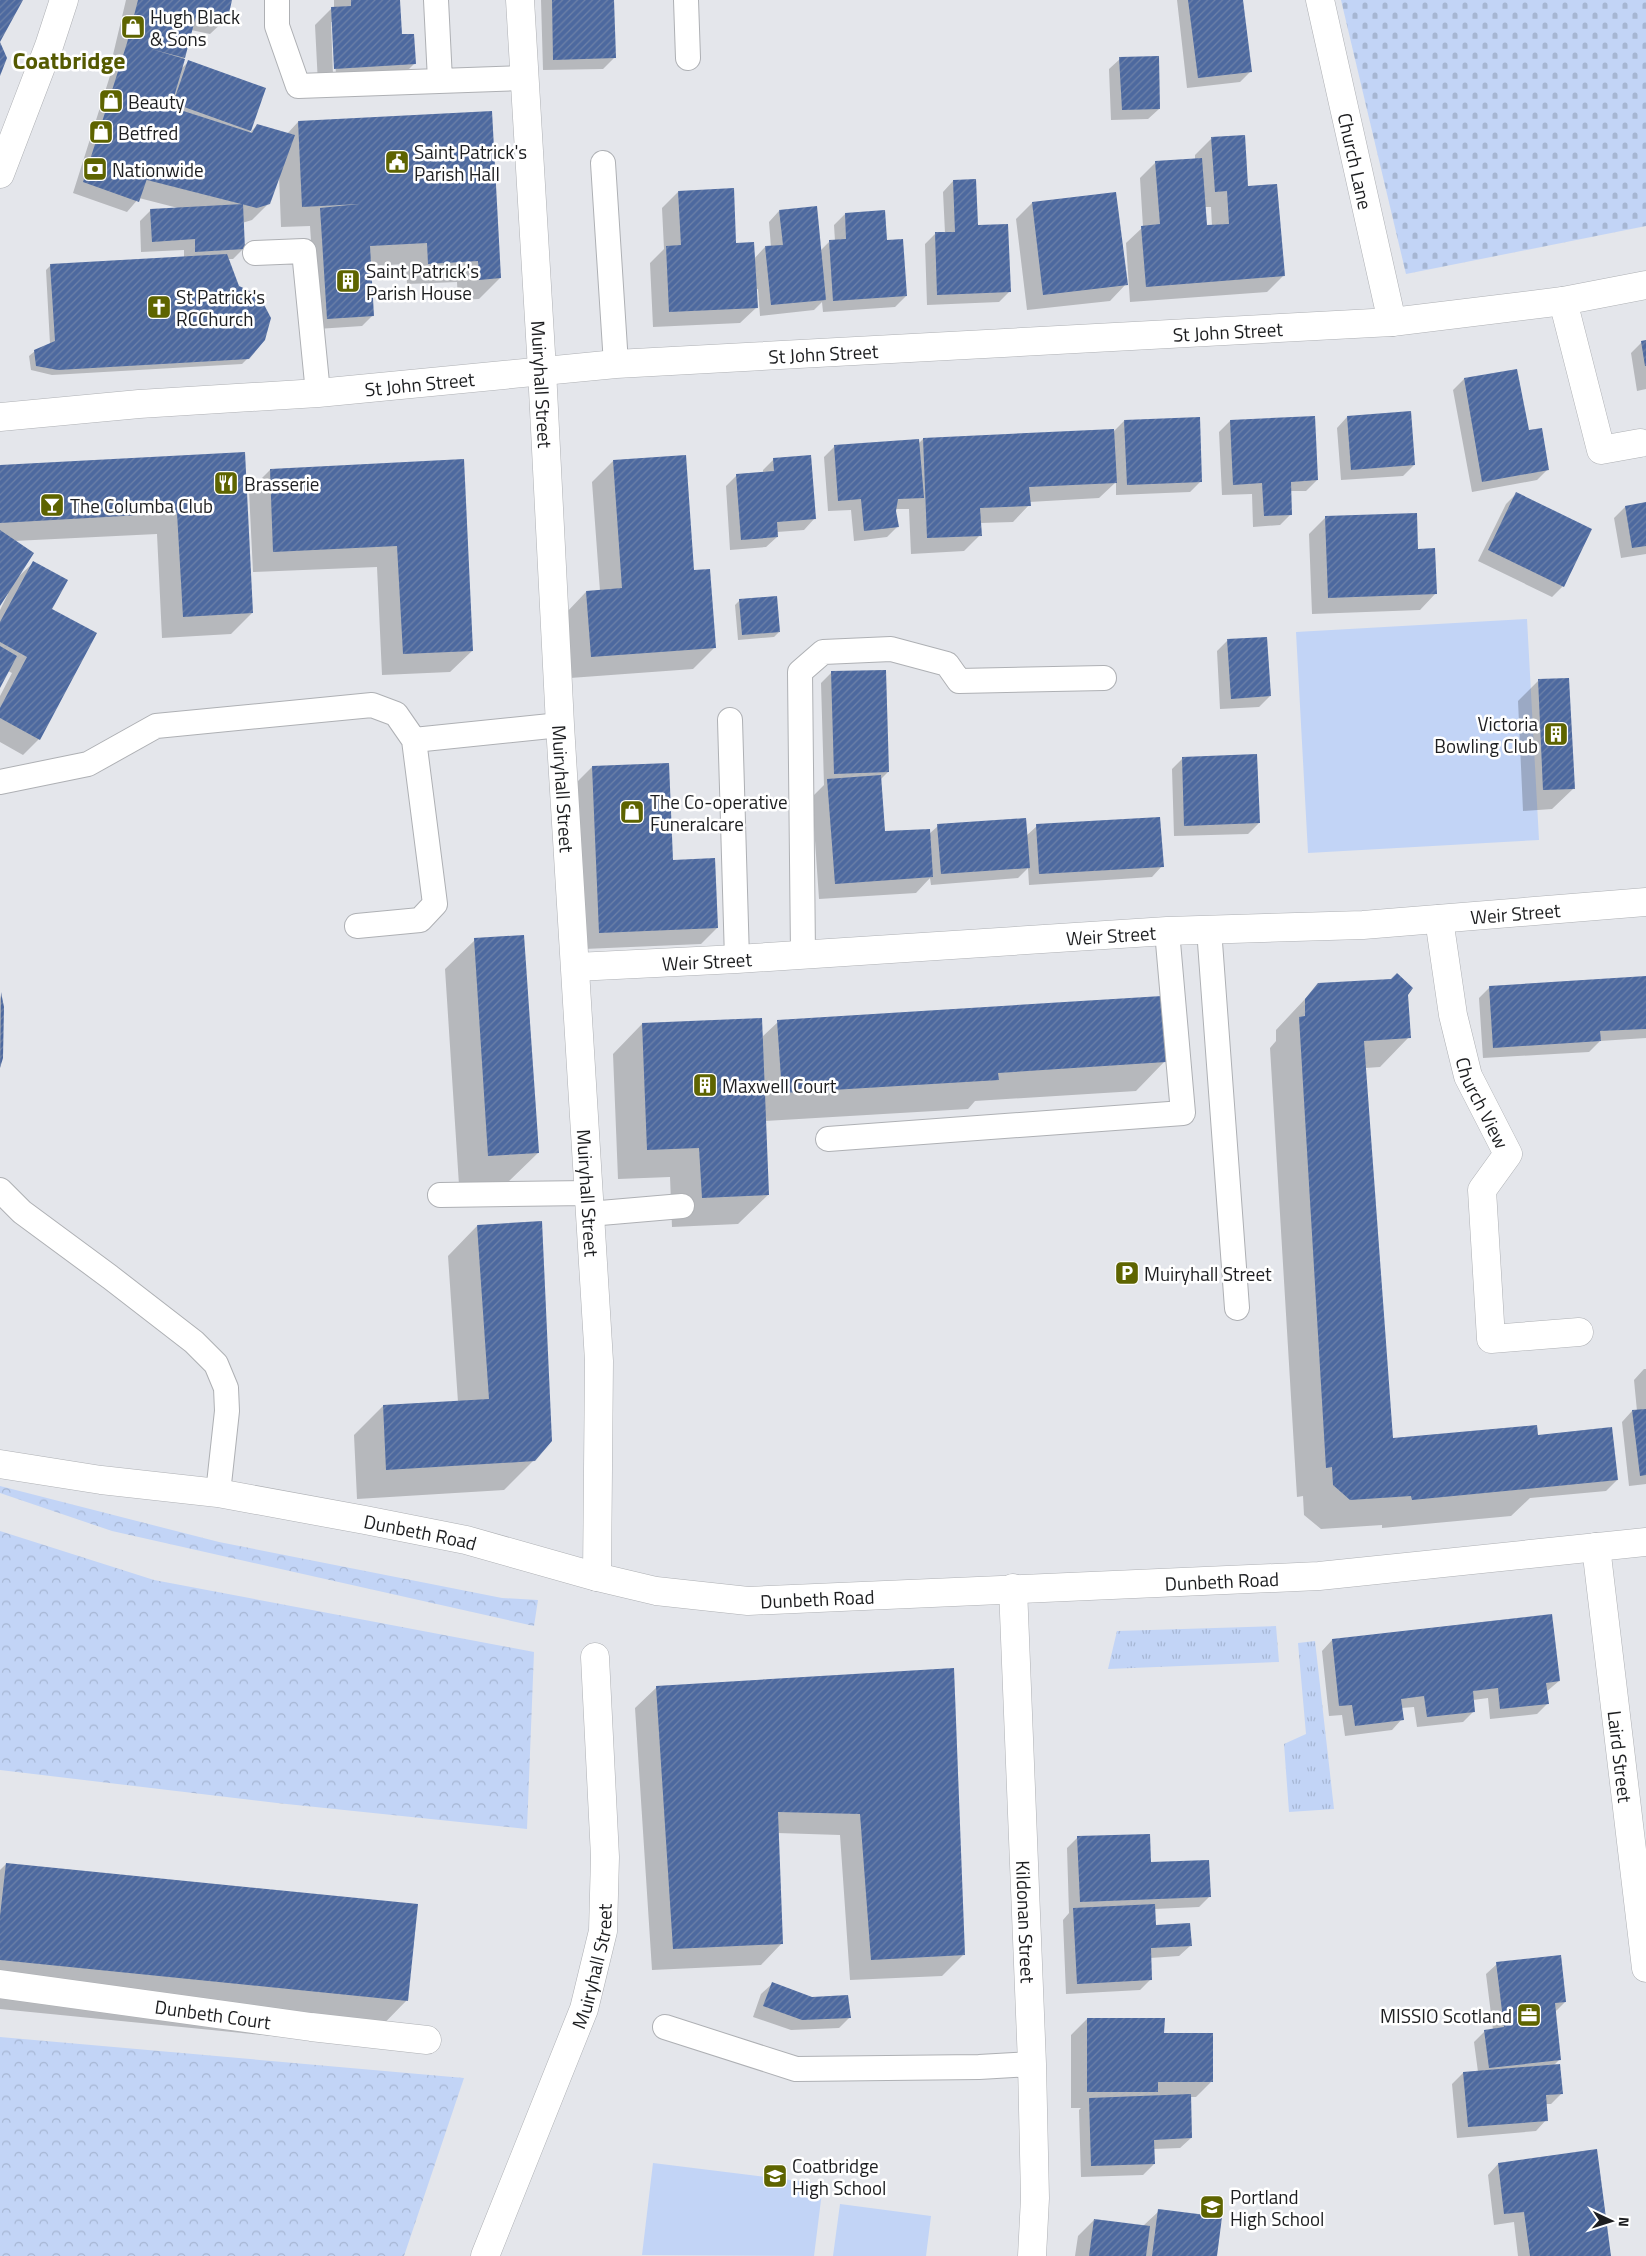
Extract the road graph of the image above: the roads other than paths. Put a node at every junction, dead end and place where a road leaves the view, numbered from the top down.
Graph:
1 (64, 0) edge
2 (277, 0) edge
3 (436, 0) edge
4 (520, 0) edge
5 (686, 0) edge
6 (1320, 0) edge
7 (688, 58) dead end
8 (524, 78) junction
9 (440, 80) junction
10 (604, 163) dead end
11 (0, 174) edge
12 (255, 253) dead end
13 (1646, 285) edge
14 (1563, 301) junction
15 (1392, 322) junction
16 (616, 364) junction
17 (542, 370) junction
18 (318, 393) junction
19 (0, 418) edge
20 (1640, 443) dead end
21 (1104, 678) dead end
22 (730, 720) dead end
23 (560, 726) junction
24 (414, 740) junction
25 (0, 782) edge
26 (1646, 902) edge
27 (1439, 919) junction
28 (357, 926) dead end
29 (1209, 929) junction
30 (1167, 931) junction
31 (803, 954) junction
32 (737, 959) junction
33 (576, 966) junction
34 (828, 1138) dead end
35 (0, 1190) edge
36 (440, 1195) dead end
37 (588, 1203) junction
38 (682, 1206) dead end
39 (1237, 1308) dead end
40 (1579, 1332) dead end
41 (0, 1464) edge
42 (218, 1493) junction
43 (1646, 1542) edge
44 (1596, 1547) junction
45 (597, 1577) junction
46 (1013, 1588) junction
47 (596, 1657) dead end
48 (1646, 1968) edge
49 (0, 1984) edge
50 (665, 2027) dead end
51 (427, 2040) dead end
52 (1032, 2064) junction
53 (485, 2256) edge
54 (1032, 2256) edge

1 - 11 street
2 - 9 lane
3 - 9 lane
4 - 8 street, Muiryhall Street
5 - 7 lane
6 - 15 street, Church Lane
8 - 9 lane
8 - 17 street, Muiryhall Street
10 - 16 lane
12 - 18 lane
13 - 14 street, St John Street
14 - 15 street, St John Street
14 - 20 street
15 - 16 street, St John Street
16 - 17 street, St John Street
17 - 18 street, St John Street
17 - 23 street, Muiryhall Street
18 - 19 street, St John Street
21 - 31 lane
22 - 32 lane
23 - 24 lane
23 - 33 street, Muiryhall Street
24 - 25 lane
24 - 28 lane
26 - 27 street, Weir Street
27 - 29 street, Weir Street
27 - 40 street, Church View
29 - 30 street, Weir Street
29 - 39 lane
30 - 31 street, Weir Street
30 - 34 lane
31 - 32 street, Weir Street
32 - 33 street, Weir Street
33 - 37 street, Muiryhall Street
35 - 42 lane
36 - 37 lane
37 - 38 lane
37 - 45 street, Muiryhall Street
41 - 42 street, Dunbeth Road
42 - 45 street, Dunbeth Road
43 - 44 street, Dunbeth Road
44 - 46 street, Dunbeth Road
44 - 48 street, Laird Street
45 - 46 street, Dunbeth Road
46 - 52 street, Kildonan Street
47 - 53 street, Muiryhall Street
49 - 51 street, Dunbeth Court
50 - 52 lane
52 - 54 street, Kildonan Street

